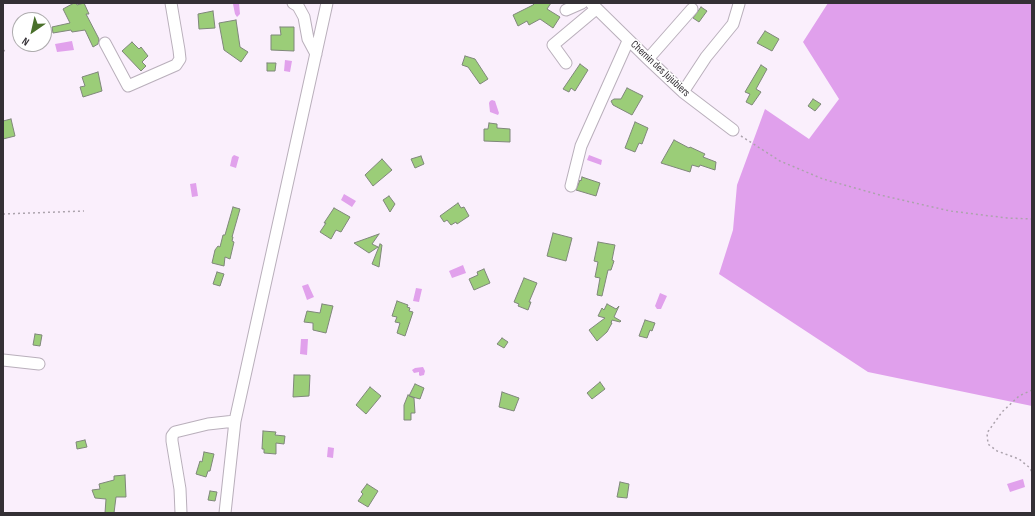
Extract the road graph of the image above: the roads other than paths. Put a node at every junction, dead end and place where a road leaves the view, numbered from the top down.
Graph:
1 (171, 3) edge
2 (293, 3) edge
3 (327, 3) edge
4 (582, 3) edge
5 (739, 4) edge
6 (593, 6) edge
7 (692, 9) dead end
8 (566, 10) dead end
9 (628, 41) junction
10 (106, 43) dead end
11 (316, 54) junction
12 (648, 59) junction
13 (566, 63) dead end
14 (683, 92) junction
15 (733, 130) road end
16 (571, 186) dead end
17 (3, 360) edge
18 (39, 364) dead end
19 (235, 421) junction
20 (181, 513) edge
21 (225, 513) edge

1 - 10 street
2 - 11 street
3 - 11 street
4 - 8 street
5 - 14 street
6 - 9 street, Chemin des Jujubiers
6 - 13 street
7 - 12 street
9 - 12 street, Chemin des Jujubiers
9 - 16 street
11 - 19 street
12 - 14 street, Chemin des Jujubiers
14 - 15 street, Chemin des Jujubiers
17 - 18 street
19 - 20 street
19 - 21 street

